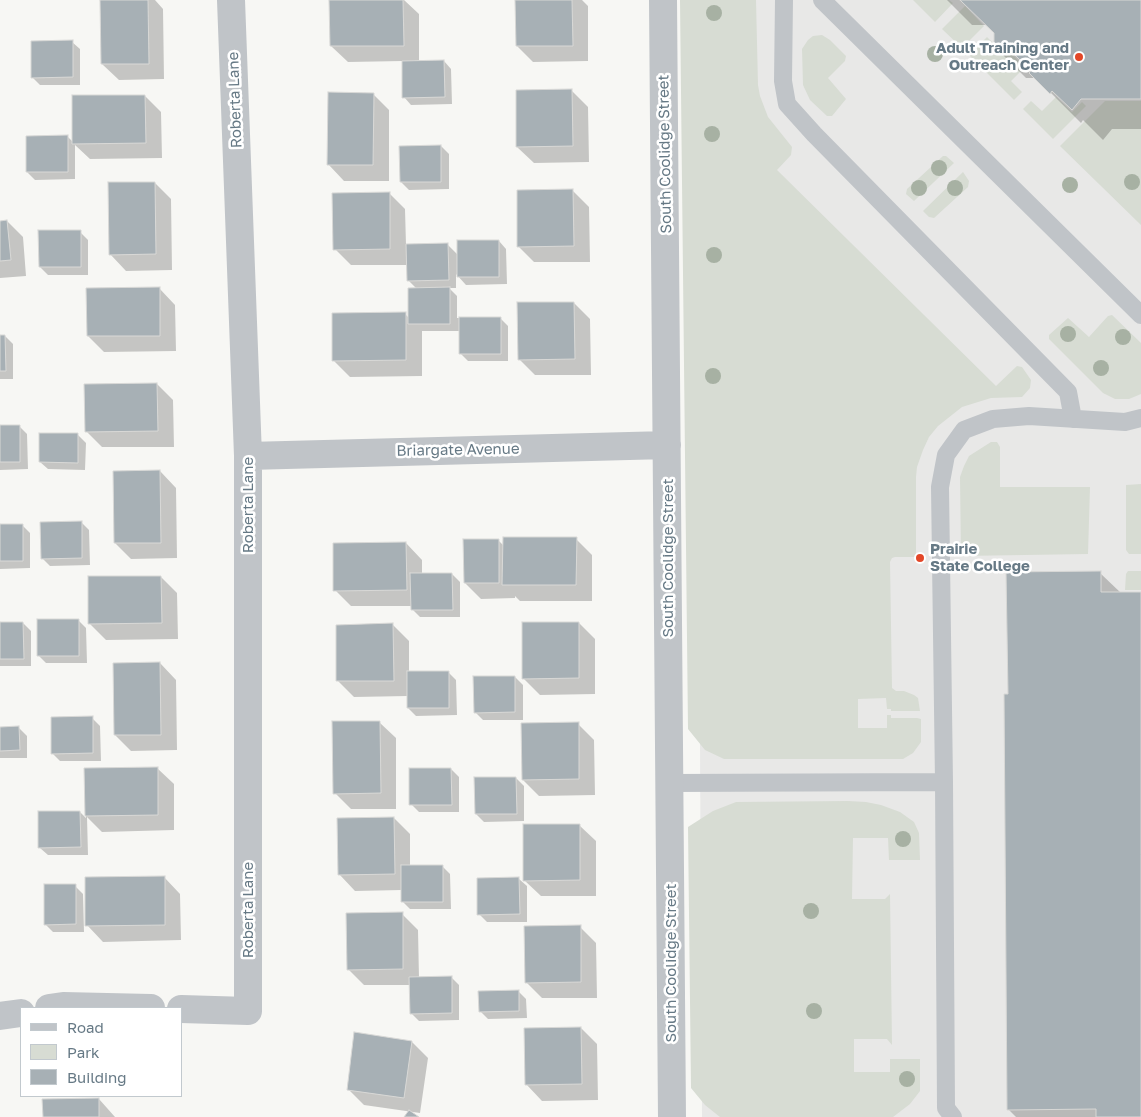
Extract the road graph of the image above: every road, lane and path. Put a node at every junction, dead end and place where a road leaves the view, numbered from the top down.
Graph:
1 (231, 0) edge
2 (663, 0) edge
3 (784, 0) edge
4 (822, 0) edge
5 (1141, 315) edge
6 (1141, 418) edge
7 (1073, 419) junction
8 (667, 445) junction
9 (248, 456) junction
10 (944, 782) junction
11 (670, 783) junction
12 (56, 1007) edge
13 (106, 1007) edge
14 (182, 1009) edge
15 (20, 1013) edge
16 (0, 1016) edge
17 (672, 1117) edge
18 (953, 1117) edge

1 - 9 street, Roberta Lane
2 - 8 street, South Coolidge Street
3 - 7 lane
4 - 5 lane
6 - 7 lane
7 - 10 lane
8 - 9 street, Briargate Avenue
8 - 11 street, South Coolidge Street
9 - 14 street, Roberta Lane
10 - 11 lane
10 - 18 lane
11 - 17 street, South Coolidge Street
12 - 13 street
15 - 16 street

